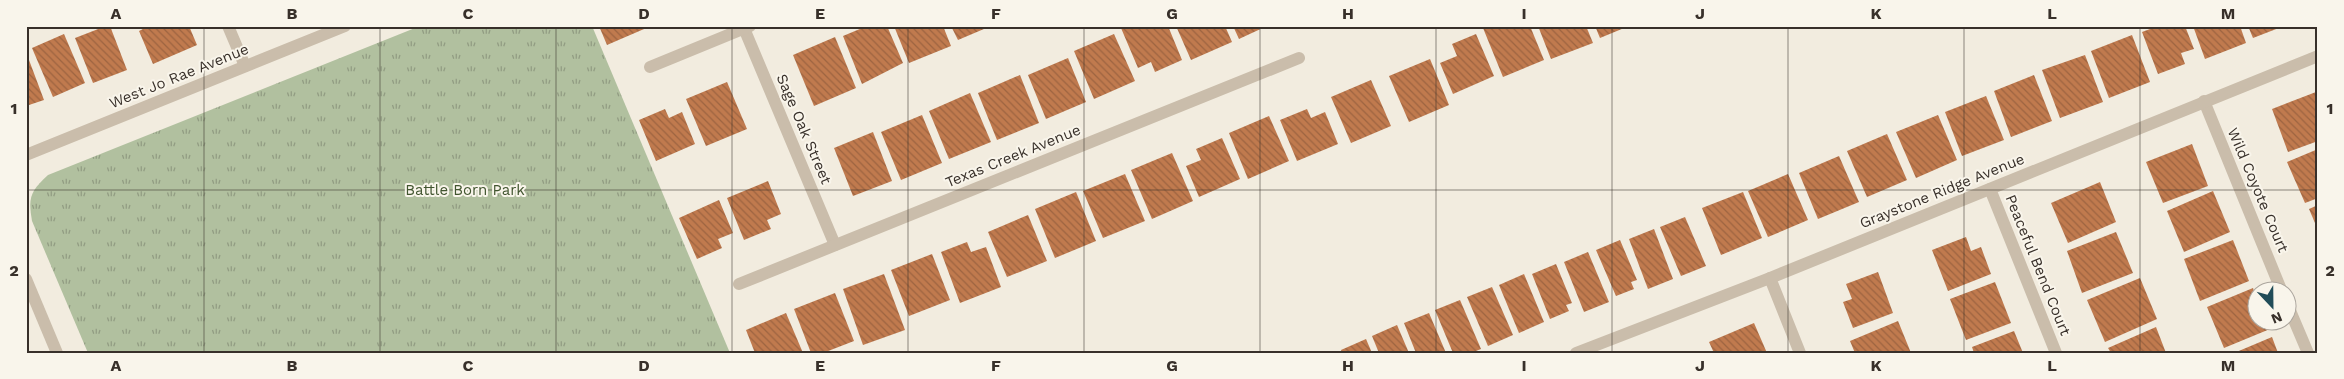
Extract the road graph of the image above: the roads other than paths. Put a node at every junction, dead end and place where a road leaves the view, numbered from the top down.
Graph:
1 (228, 26) edge
2 (345, 26) edge
3 (746, 27) edge
4 (2318, 56) edge
5 (1299, 58) dead end
6 (245, 66) junction
7 (650, 67) dead end
8 (2204, 102) junction
9 (26, 155) edge
10 (1990, 189) junction
11 (835, 245) junction
12 (1770, 278) junction
13 (26, 279) edge
14 (2278, 282) edge
15 (740, 284) dead end
16 (2296, 325) edge
17 (56, 353) edge
18 (1576, 353) edge
19 (1800, 353) edge
20 (2056, 353) edge
21 (2308, 353) edge

1 - 6 street
2 - 6 street, West Jo Rae Avenue
3 - 7 street
3 - 11 street, Sage Oak Street
4 - 8 street, Graystone Ridge Avenue
5 - 11 street, Texas Creek Avenue
6 - 9 street, West Jo Rae Avenue
8 - 10 street, Graystone Ridge Avenue
8 - 14 street, Wild Coyote Court
10 - 12 street, Graystone Ridge Avenue
10 - 20 street, Peaceful Bend Court
11 - 15 street, Texas Creek Avenue
12 - 18 street, Graystone Ridge Avenue
12 - 19 street
13 - 17 street
16 - 21 street

